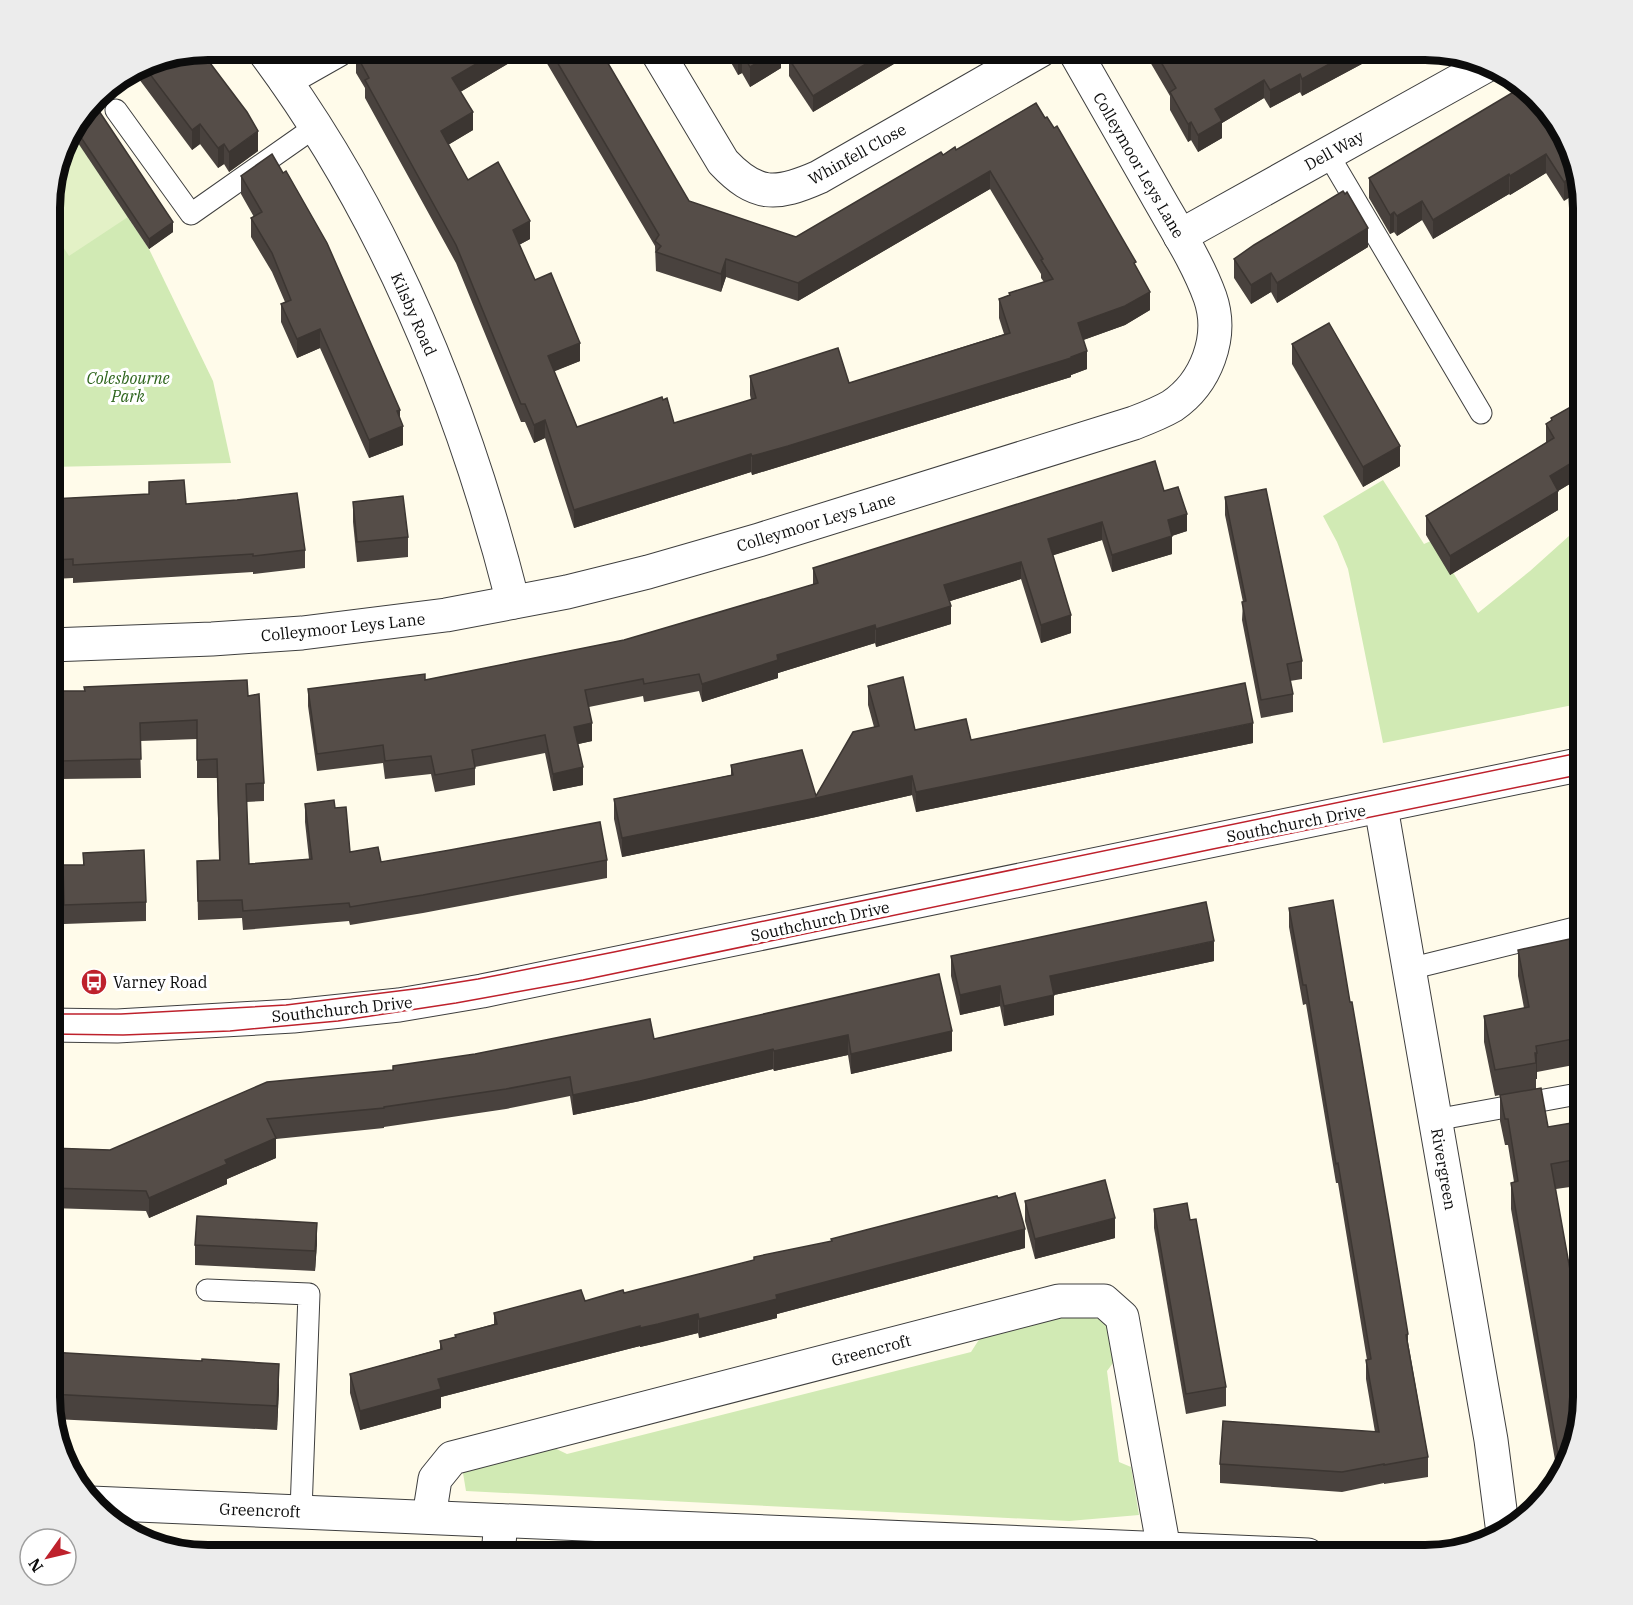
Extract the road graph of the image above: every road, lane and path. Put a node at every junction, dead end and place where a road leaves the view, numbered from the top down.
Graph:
1 (270, 60) edge
2 (320, 60) edge
3 (662, 60) edge
4 (1024, 60) edge
5 (1080, 60) edge
6 (1478, 70) edge
7 (285, 80) junction
8 (116, 110) dead end
9 (315, 127) junction
10 (1328, 154) junction
11 (1180, 236) junction
12 (1480, 413) dead end
13 (513, 602) junction
14 (60, 645) edge
15 (1573, 766) edge
16 (1381, 807) junction
17 (1573, 929) edge
18 (1409, 969) junction
19 (60, 1025) edge
20 (1573, 1095) edge
21 (1435, 1120) junction
22 (207, 1290) dead end
23 (107, 1505) edge
24 (301, 1512) junction
25 (429, 1517) junction
26 (501, 1521) junction
27 (1502, 1523) edge
28 (499, 1545) edge
29 (926, 1545) edge
30 (1164, 1545) edge

1 - 7 street, Kilsby Road
2 - 7 street
3 - 4 street, Whinfell Close
5 - 11 street, Colleymoor Leys Lane
6 - 10 street, Dell Way
7 - 9 street, Kilsby Road
8 - 9 lane
9 - 13 street, Kilsby Road
10 - 11 street, Dell Way
10 - 12 lane
11 - 13 street, Colleymoor Leys Lane
13 - 14 street, Colleymoor Leys Lane
15 - 16 street, Southchurch Drive
16 - 18 street, Rivergreen
16 - 19 street, Southchurch Drive
17 - 18 lane
18 - 21 street, Rivergreen
20 - 21 lane
21 - 27 street, Rivergreen
22 - 24 lane
23 - 24 street, Greencroft
24 - 25 street, Greencroft
25 - 26 street, Greencroft
25 - 30 street, Greencroft
26 - 28 street
26 - 29 street, Greencroft

